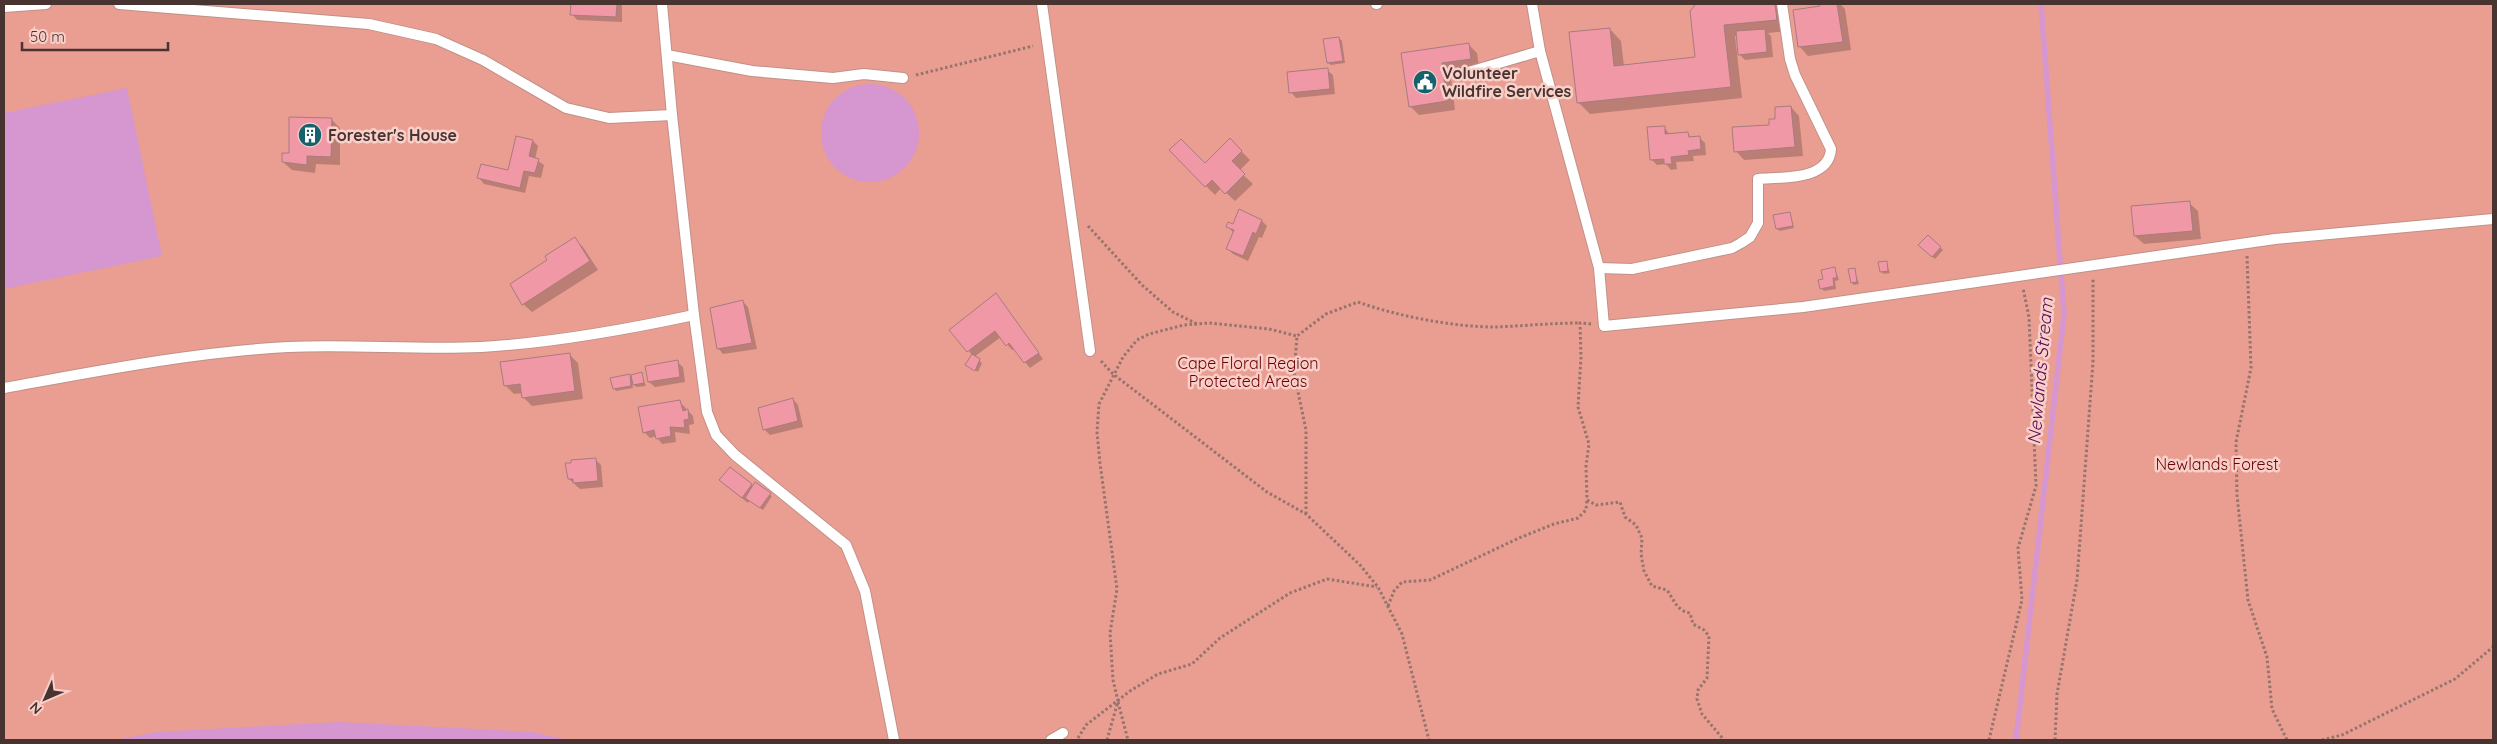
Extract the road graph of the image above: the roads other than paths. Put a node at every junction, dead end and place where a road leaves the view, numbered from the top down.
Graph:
1 (46, 4) edge
2 (119, 4) edge
3 (662, 4) edge
4 (1042, 4) edge
5 (1532, 4) edge
6 (1782, 4) edge
7 (4, 6) edge
8 (1540, 51) junction
9 (666, 55) junction
10 (1462, 74) dead end
11 (903, 78) road end
12 (672, 115) junction
13 (2493, 219) edge
14 (1599, 268) junction
15 (694, 315) junction
16 (1090, 351) road end
17 (4, 388) edge
18 (1063, 732) dead end
19 (894, 740) edge
20 (1051, 740) edge

1 - 7 lane
2 - 12 lane
3 - 9 lane
4 - 16 lane
5 - 8 lane
6 - 14 lane
8 - 10 lane
8 - 14 lane
9 - 11 lane
9 - 12 lane
12 - 15 lane
13 - 14 lane
15 - 17 lane
15 - 19 lane
18 - 20 lane

